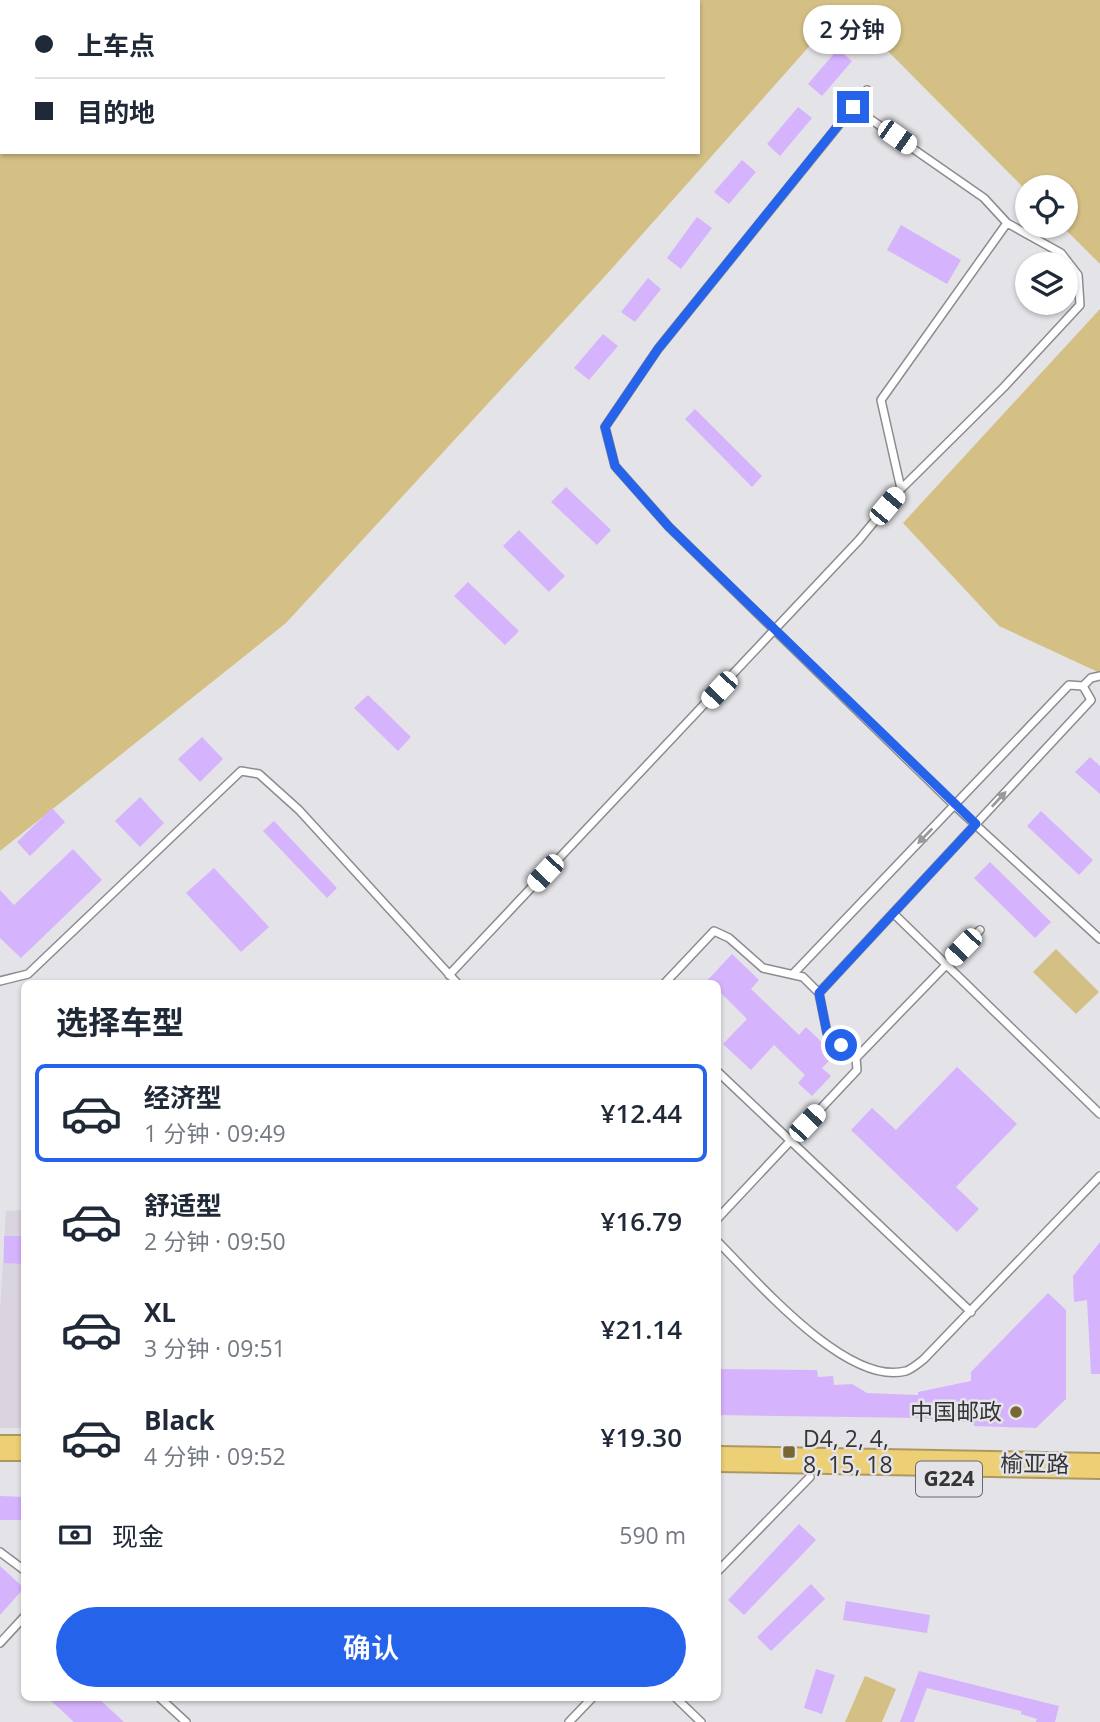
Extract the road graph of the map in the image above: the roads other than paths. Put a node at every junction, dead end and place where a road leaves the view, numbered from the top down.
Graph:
1 (867, 90) dead end
2 (853, 107) junction
3 (1007, 223) junction
4 (901, 489) junction
5 (776, 629) junction
6 (1100, 676) edge
7 (1083, 687) junction
8 (954, 805) junction
9 (976, 824) junction
10 (893, 913) junction
11 (980, 930) dead end
12 (1100, 939) edge
13 (946, 965) junction
14 (793, 974) junction
15 (449, 975) junction
16 (454, 980) edge
17 (668, 980) edge
18 (0, 981) edge
19 (819, 993) junction
20 (856, 1058) junction
21 (721, 1075) edge
22 (1100, 1114) edge
23 (790, 1141) junction
24 (1100, 1176) edge
25 (721, 1215) edge
26 (721, 1245) edge
27 (971, 1311) junction
28 (0, 1448) edge
29 (21, 1448) edge
30 (721, 1459) edge
31 (0, 1464) edge
32 (21, 1465) edge
33 (1100, 1466) edge
34 (721, 1475) edge
35 (810, 1477) junction
36 (1100, 1481) edge
37 (0, 1552) edge
38 (21, 1568) edge
39 (721, 1568) edge
40 (21, 1620) edge
41 (0, 1643) edge
42 (163, 1701) edge
43 (589, 1701) edge
44 (679, 1701) edge
45 (186, 1722) edge
46 (569, 1722) edge
47 (701, 1722) edge

1 - 2 lane
2 - 3 lane
2 - 5 lane
3 - 4 lane
3 - 4 lane
4 - 5 lane
5 - 8 lane
5 - 15 lane
6 - 7 lane
7 - 8 lane
9 -> 7 lane
8 - 9 lane
8 -> 14 lane
9 - 10 lane
9 - 12 lane
10 - 13 lane
10 - 19 lane
11 - 13 lane
13 - 20 lane
13 - 22 lane
14 - 17 lane
14 - 19 lane
15 - 16 lane
15 - 18 lane
19 - 20 lane
20 - 23 lane
21 - 23 lane
23 - 25 lane
23 - 27 lane
24 - 27 lane
26 - 27 lane
28 - 29 highway
30 - 33 highway, 榆亚路 / G224
31 - 32 highway
34 - 35 highway, 榆亚路 / G224
35 - 36 highway, 榆亚路 / G224
35 - 39 lane
37 - 38 lane
40 - 41 lane
42 - 45 lane
43 - 46 lane
44 - 47 lane

